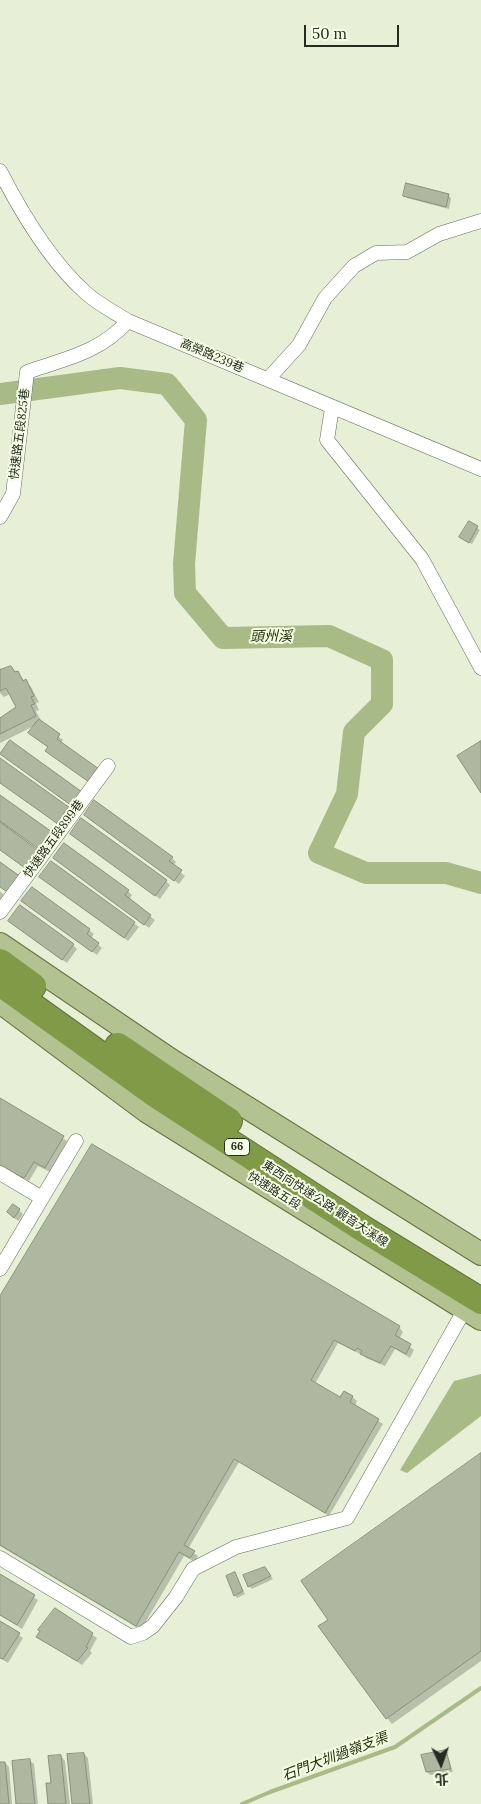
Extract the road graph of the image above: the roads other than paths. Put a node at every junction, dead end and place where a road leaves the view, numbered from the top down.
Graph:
1 (0, 171) edge
2 (481, 221) edge
3 (128, 321) junction
4 (268, 379) junction
5 (332, 408) junction
6 (481, 469) edge
7 (0, 517) edge
8 (481, 668) edge
9 (108, 766) dead end
10 (0, 912) edge
11 (0, 944) edge
12 (0, 962) edge
13 (0, 983) edge
14 (0, 1002) edge
15 (76, 1141) dead end
16 (0, 1173) edge
17 (42, 1198) junction
18 (481, 1254) edge
19 (0, 1269) edge
20 (481, 1280) edge
21 (476, 1310) edge
22 (0, 1558) edge

1 - 3 street, 高榮路239巷
2 - 4 street
3 - 4 street, 高榮路239巷
3 - 7 street, 快速路五段825巷
4 - 5 street, 高榮路239巷
5 - 6 street, 高榮路239巷
5 - 8 street
9 - 10 street, 快速路五段899巷
11 - 18 main road
12 - 20 highway, 東西向快速公路 觀音大溪線 / 66
13 - 21 highway, 東西向快速公路 觀音大溪線 / 66
14 - 21 main road, 快速路五段 / 66
15 - 17 street
16 - 17 street
17 - 19 street
21 - 22 street

